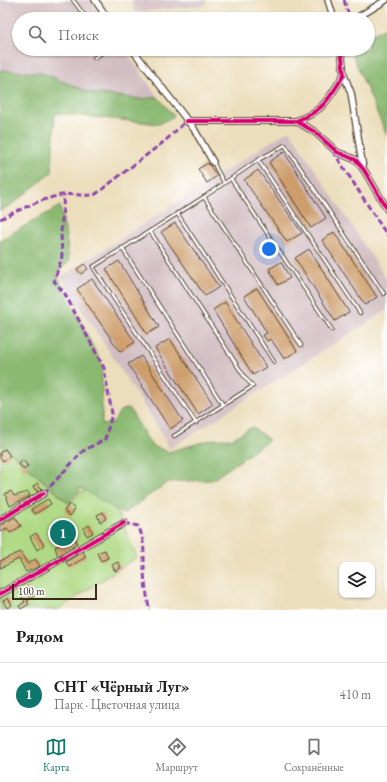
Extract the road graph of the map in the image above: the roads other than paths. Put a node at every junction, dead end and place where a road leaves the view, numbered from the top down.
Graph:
1 (73, 0) edge
2 (95, 0) edge
3 (328, 0) edge
4 (386, 0) edge
5 (82, 12) edge
6 (103, 12) edge
7 (332, 12) edge
8 (366, 12) edge
9 (97, 56) edge
10 (137, 56) edge
11 (342, 56) edge
12 (94, 58) dead end
13 (344, 75) junction
14 (186, 121) junction
15 (296, 121) junction
16 (258, 160) junction
17 (213, 162) joint
18 (364, 170) junction
19 (231, 179) junction
20 (224, 183) junction
21 (204, 197) junction
22 (387, 209) edge
23 (177, 213) junction
24 (150, 231) junction
25 (122, 248) junction
26 (384, 294) dead end
27 (360, 313) dead end
28 (332, 330) dead end
29 (301, 345) dead end
30 (274, 362) dead end
31 (223, 405) junction
32 (196, 423) junction
33 (174, 436) dead end
34 (44, 493) dead end
35 (0, 520) edge
36 (124, 523) dead end
37 (0, 594) edge

1 - 5 lane
2 - 6 street
3 - 7 street
4 - 8 street
9 - 12 lane
10 - 14 street
11 - 13 street
13 - 15 street
13 - 18 street
14 - 15 street
14 - 17 street
15 - 18 street
16 - 19 lane
16 - 26 lane
16 - 27 lane
17 - 20 lane
18 - 22 street
19 - 20 lane
19 - 28 lane
20 - 21 lane
21 - 23 lane
21 - 29 lane
23 - 24 lane
23 - 30 lane
24 - 25 lane
24 - 31 lane
25 - 31 lane
25 - 32 lane
31 - 32 lane
32 - 33 lane
34 - 35 street
36 - 37 street

